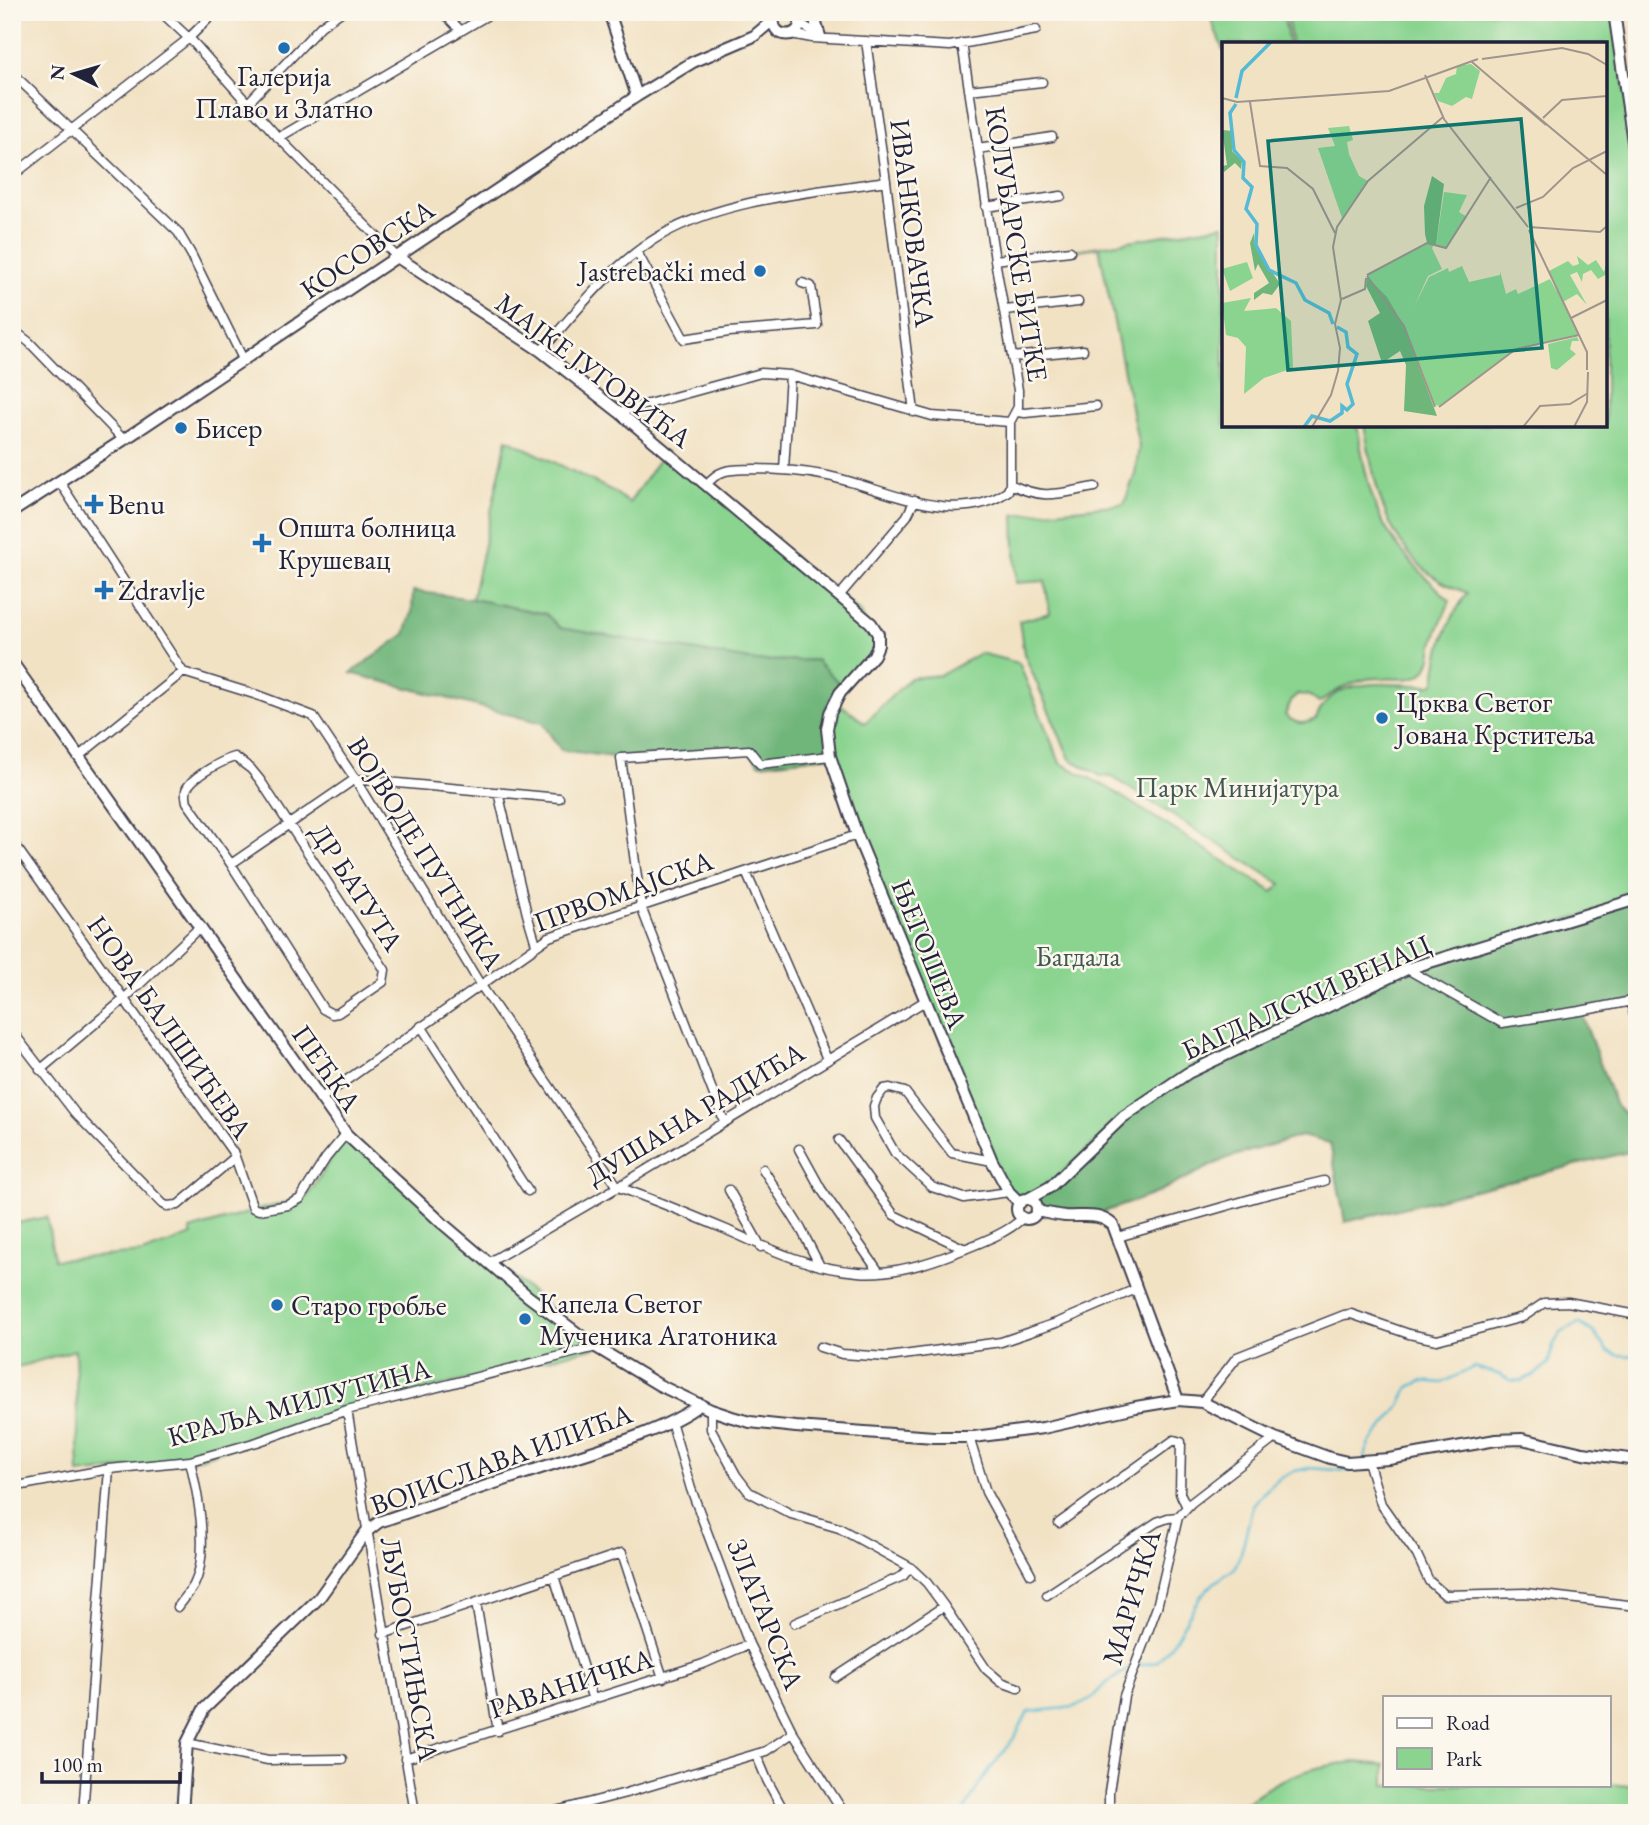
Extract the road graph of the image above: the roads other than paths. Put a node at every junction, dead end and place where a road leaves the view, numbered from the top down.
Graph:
1 (161, 12) edge
2 (215, 12) edge
3 (341, 12) edge
4 (443, 12) edge
5 (493, 12) edge
6 (609, 12) edge
7 (813, 12) edge
8 (819, 12) edge
9 (1614, 12) edge
10 (774, 16) edge
11 (800, 18) edge
12 (1036, 30) dead end
13 (461, 31) junction
14 (786, 34) junction
15 (754, 36) junction
16 (821, 37) junction
17 (188, 39) junction
18 (866, 41) junction
19 (962, 43) junction
20 (12, 74) edge
21 (1042, 82) dead end
22 (969, 90) junction
23 (637, 96) junction
24 (248, 103) junction
25 (70, 131) junction
26 (1052, 137) dead end
27 (278, 138) junction
28 (978, 149) junction
29 (1637, 169) edge
30 (12, 176) edge
31 (886, 181) junction
32 (1060, 196) dead end
33 (986, 207) junction
34 (1070, 251) dead end
35 (637, 252) junction
36 (397, 257) junction
37 (995, 260) junction
38 (802, 283) dead end
39 (1078, 302) dead end
40 (1004, 310) junction
41 (12, 329) edge
42 (1083, 350) dead end
43 (541, 351) junction
44 (1012, 357) junction
45 (243, 359) junction
46 (790, 375) junction
47 (1096, 406) dead end
48 (619, 412) junction
49 (914, 412) junction
50 (1017, 412) junction
51 (1010, 422) junction
52 (124, 440) junction
53 (784, 469) junction
54 (59, 481) junction
55 (706, 485) junction
56 (1009, 487) junction
57 (1095, 487) dead end
58 (915, 500) junction
59 (12, 512) edge
60 (840, 595) junction
61 (12, 662) edge
62 (183, 672) junction
63 (830, 713) joint
64 (830, 755) junction
65 (79, 756) junction
66 (355, 779) junction
67 (498, 792) junction
68 (559, 798) dead end
69 (289, 826) junction
70 (857, 835) junction
71 (12, 841) edge
72 (231, 864) junction
73 (746, 872) junction
74 (1637, 900) edge
75 (640, 907) junction
76 (201, 926) junction
77 (536, 944) junction
78 (1407, 970) junction
79 (480, 984) junction
80 (123, 1000) junction
81 (925, 1001) junction
82 (1634, 1002) edge
83 (421, 1026) junction
84 (1637, 1027) edge
85 (12, 1031) edge
86 (827, 1059) junction
87 (40, 1070) junction
88 (320, 1099) junction
89 (724, 1121) junction
90 (346, 1134) junction
91 (839, 1140) dead end
92 (799, 1149) dead end
93 (234, 1158) junction
94 (992, 1161) junction
95 (763, 1169) dead end
96 (1324, 1181) dead end
97 (618, 1187) junction
98 (729, 1190) dead end
99 (528, 1191) dead end
100 (1009, 1192) junction
101 (1024, 1201) junction
102 (1037, 1211) junction
103 (1023, 1218) junction
104 (1118, 1237) junction
105 (761, 1247) junction
106 (965, 1249) junction
107 (488, 1263) junction
108 (821, 1266) junction
109 (879, 1272) junction
110 (1136, 1289) junction
111 (1637, 1315) edge
112 (596, 1347) junction
113 (820, 1348) dead end
114 (1178, 1401) junction
115 (1202, 1402) junction
116 (700, 1404) junction
117 (347, 1410) junction
118 (711, 1410) junction
119 (671, 1421) junction
120 (969, 1437) junction
121 (1275, 1438) junction
122 (1637, 1460) edge
123 (190, 1461) junction
124 (1372, 1461) junction
125 (109, 1469) junction
126 (12, 1487) edge
127 (1187, 1507) junction
128 (1178, 1517) junction
129 (1059, 1523) dead end
130 (366, 1532) junction
131 (910, 1567) junction
132 (1031, 1574) dead end
133 (554, 1576) junction
134 (1047, 1595) dead end
135 (476, 1603) junction
136 (944, 1606) junction
137 (1637, 1606) edge
138 (178, 1607) dead end
139 (795, 1623) dead end
140 (383, 1634) junction
141 (749, 1644) junction
142 (836, 1677) dead end
143 (663, 1678) junction
144 (1018, 1688) dead end
145 (593, 1700) junction
146 (498, 1731) junction
147 (793, 1733) junction
148 (187, 1743) junction
149 (756, 1754) junction
150 (342, 1759) dead end
151 (405, 1759) junction
152 (83, 1813) edge
153 (182, 1813) edge
154 (415, 1813) edge
155 (548, 1813) edge
156 (785, 1813) edge
157 (844, 1813) edge
158 (1108, 1813) edge

1 - 17 street, МАЈКЕ ЈУГОВИЋА
2 - 17 street
3 - 24 street
4 - 13 street
5 - 13 street
6 - 23 street
7 - 11 street
8 - 16 street
9 - 29 street
10 - 14 street, КОСОВСКА
10 - 15 street, КОСОВСКА
11 - 14 street
11 - 16 street
12 - 19 street
13 - 27 street
14 - 15 street, КОСОВСКА
14 - 16 street
15 - 23 street, КОСОВСКА
16 - 18 street
17 - 24 street, МАЈКЕ ЈУГОВИЋА
17 - 25 street
18 - 19 street
18 - 31 street, ИВАНКОВАЧКА
19 - 22 street, КОЛУБАРСКЕ БИТКЕ
20 - 25 street
21 - 22 street
22 - 28 street, КОЛУБАРСКЕ БИТКЕ
23 - 36 street, КОСОВСКА
24 - 27 street, МАЈКЕ ЈУГОВИЋА
25 - 30 street
25 - 45 street
26 - 28 street
27 - 36 street, МАЈКЕ ЈУГОВИЋА
28 - 33 street, КОЛУБАРСКЕ БИТКЕ
31 - 35 street
31 - 49 street, ИВАНКОВАЧКА
32 - 33 street
33 - 37 street, КОЛУБАРСКЕ БИТКЕ
34 - 37 street
35 - 38 street
35 - 43 street
36 - 43 street, МАЈКЕ ЈУГОВИЋА
36 - 45 street, КОСОВСКА
37 - 40 street, КОЛУБАРСКЕ БИТКЕ
39 - 40 street
40 - 44 street, КОЛУБАРСКЕ БИТКЕ
41 - 52 street
42 - 44 street
43 - 48 street, МАЈКЕ ЈУГОВИЋА
44 - 50 street, КОЛУБАРСКЕ БИТКЕ
45 - 52 street, КОСОВСКА
46 - 48 street
46 - 49 street
46 - 53 street
47 - 50 street
48 - 55 street, МАЈКЕ ЈУГОВИЋА
49 - 51 street
50 - 51 street, КОЛУБАРСКЕ БИТКЕ
51 - 56 street, КОЛУБАРСКЕ БИТКЕ
52 - 54 street, КОСОВСКА
53 - 55 street
53 - 58 street
54 - 59 street, КОСОВСКА
54 - 62 street
55 - 60 street, МАЈКЕ ЈУГОВИЋА
56 - 57 street
56 - 58 street
58 - 60 street
60 - 63 street, МАЈКЕ ЈУГОВИЋА
61 - 65 street, ПЕЋКА
62 - 65 street
62 - 66 street, ВОЈВОДЕ ПУТНИКА
63 - 64 street, ЊЕГОШЕВА
64 - 70 street, ЊЕГОШЕВА
64 - 75 street
65 - 76 street, ПЕЋКА
66 - 67 street
66 - 69 street, ДР БАТУТА
66 - 79 street, ВОЈВОДЕ ПУТНИКА
67 - 68 street
67 - 77 street
69 - 72 street, ДР БАТУТА
69 - 72 street, ДР БАТУТА
69 - 72 street, ДР БАТУТА
70 - 73 street, ПРВОМАЈСКА
70 - 81 street, ЊЕГОШЕВА
71 - 80 street, НОВА БАЛШИЋЕВА
73 - 75 street, ПРВОМАЈСКА
73 - 86 street
74 - 78 street, БАГДАЛСКИ ВЕНАЦ
75 - 77 street, ПРВОМАЈСКА
75 - 89 street
76 - 80 street
76 - 88 street, ПЕЋКА
77 - 79 street, ПРВОМАЈСКА
78 - 82 street
78 - 101 street, БАГДАЛСКИ ВЕНАЦ
79 - 83 street, ПРВОМАЈСКА
79 - 97 street, ВОЈВОДЕ ПУТНИКА
80 - 87 street
80 - 93 street, НОВА БАЛШИЋЕВА
81 - 86 street, ДУШАНА РАДИЋА
81 - 94 street, ЊЕГОШЕВА
82 - 84 street
83 - 88 street, ПРВОМАЈСКА
83 - 99 street
85 - 87 street
86 - 89 street, ДУШАНА РАДИЋА
87 - 93 street
88 - 90 street, ПЕЋКА
89 - 97 street, ДУШАНА РАДИЋА
90 - 93 street, НОВА БАЛШИЋЕВА
90 - 107 street, ПЕЋКА
91 - 106 street
92 - 109 street
94 - 100 street, ЊЕГОШЕВА
94 - 100 street
95 - 108 street
96 - 104 street
97 - 105 street
97 - 107 street, ДУШАНА РАДИЋА
98 - 105 street
100 - 101 street, ЊЕГОШЕВА
101 - 102 street
101 - 103 street
102 - 103 street
102 - 104 street
103 - 106 street
104 - 110 street
105 - 108 street
106 - 109 street
107 - 112 street, ПЕЋКА
108 - 109 street
110 - 113 street
110 - 114 street
111 - 115 street
112 - 116 street, ПЕЋКА
112 - 117 street, КРАЉА МИЛУТИНА
114 - 115 street, ПЕЋКА
114 - 120 street, ПЕЋКА
115 - 121 street
116 - 118 street, ПЕЋКА
116 - 119 street, ВОЈИСЛАВА ИЛИЋА
117 - 123 street, КРАЉА МИЛУТИНА
117 - 130 street, ЉУБОСТИЊСКА
118 - 120 street, ПЕЋКА
118 - 131 street
119 - 130 street, ВОЈИСЛАВА ИЛИЋА
119 - 141 street, ЗЛАТАРСКА
120 - 132 street
121 - 124 street
121 - 127 street, МАРИЧКА
122 - 124 street
123 - 125 street, КРАЉА МИЛУТИНА
123 - 138 street
124 - 137 street
125 - 126 street, КРАЉА МИЛУТИНА
125 - 152 street
127 - 128 street, МАРИЧКА
127 - 129 street
128 - 134 street
128 - 158 street, МАРИЧКА
130 - 140 street, ЉУБОСТИЊСКА
130 - 148 street, ВОЈИСЛАВА ИЛИЋА
131 - 136 street
131 - 139 street
133 - 135 street
133 - 143 street
133 - 145 street
135 - 140 street
135 - 146 street
136 - 142 street
136 - 144 street
140 - 151 street, ЉУБОСТИЊСКА
141 - 143 street, РАВАНИЧКА
141 - 147 street, ЗЛАТАРСКА
143 - 145 street, РАВАНИЧКА
145 - 146 street, РАВАНИЧКА
146 - 151 street, РАВАНИЧКА
147 - 149 street
147 - 157 street, ЗЛАТАРСКА
148 - 150 street
148 - 153 street, ВОЈИСЛАВА ИЛИЋА
149 - 155 street
149 - 156 street
151 - 154 street, ЉУБОСТИЊСКА

